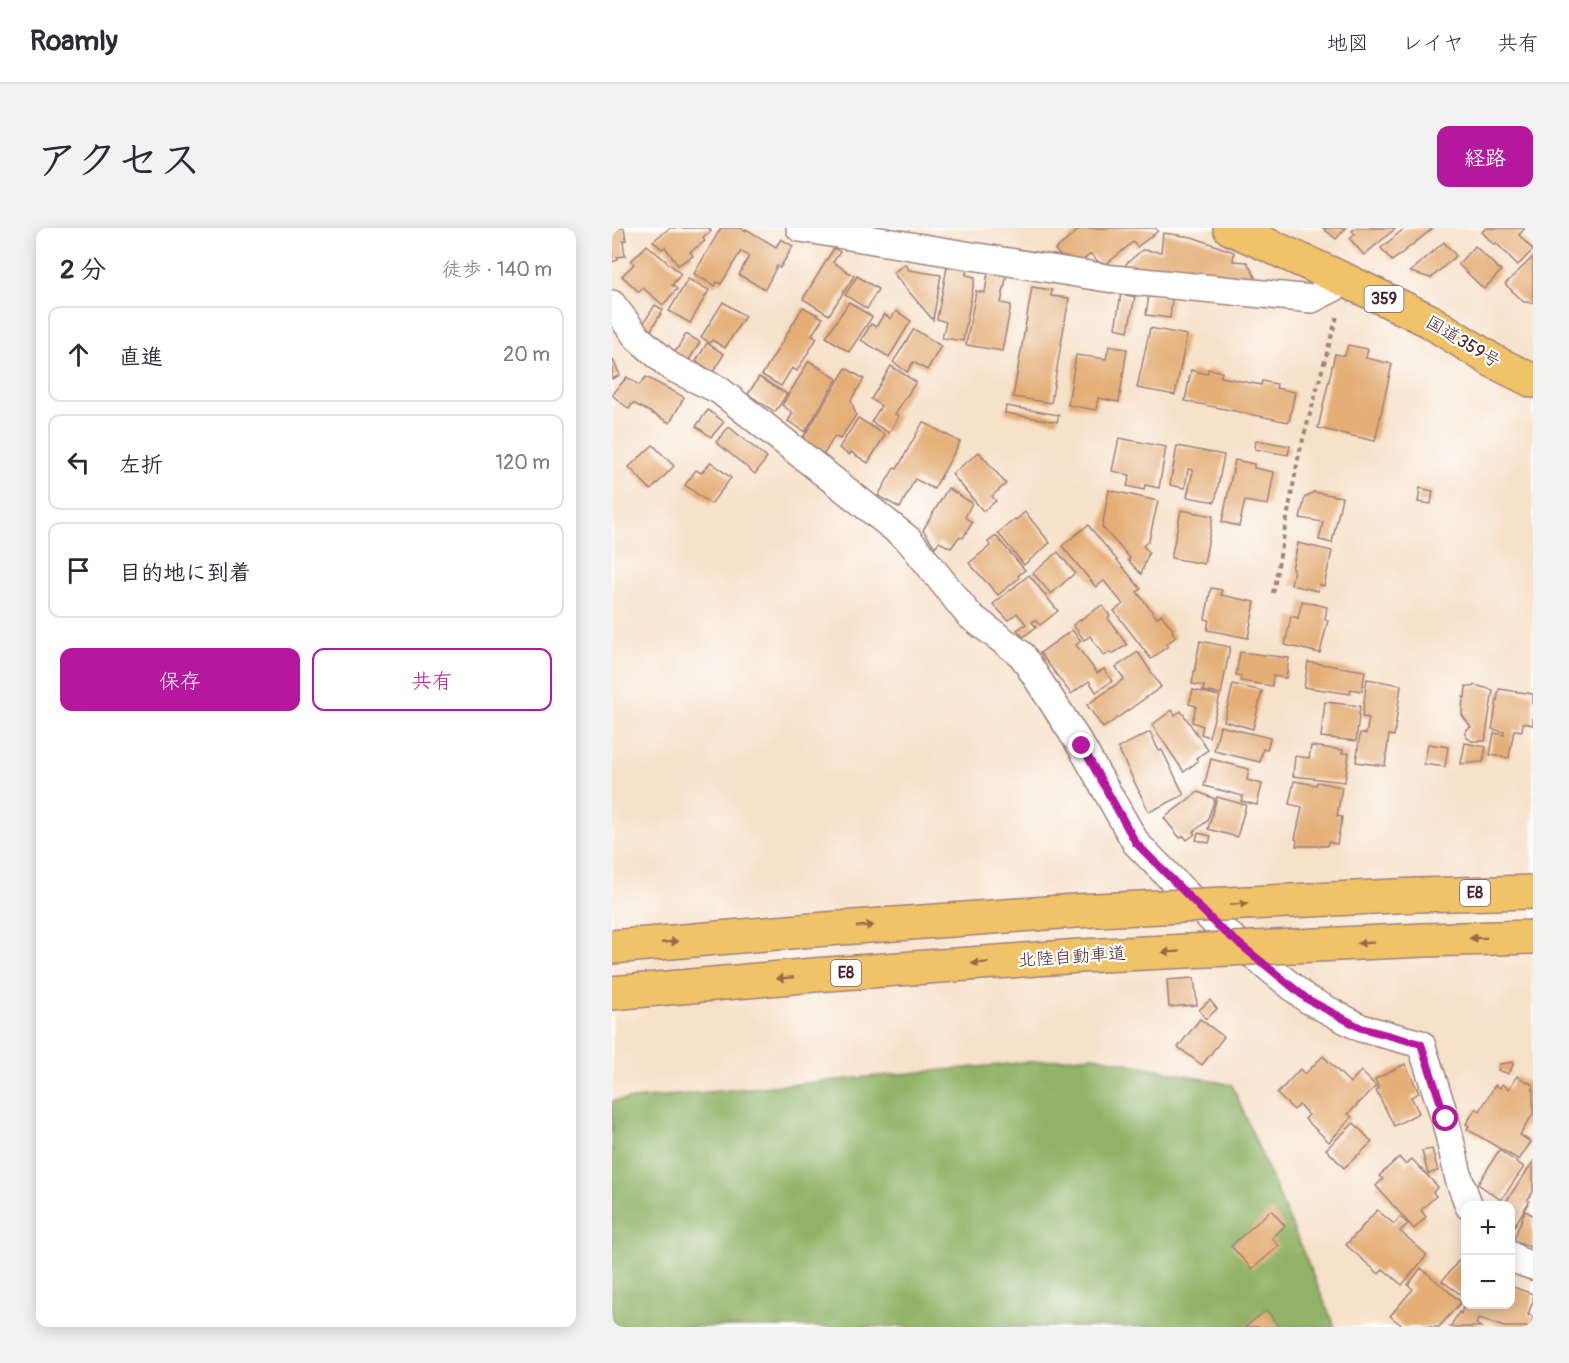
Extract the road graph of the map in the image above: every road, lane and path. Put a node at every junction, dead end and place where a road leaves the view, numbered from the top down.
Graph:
1 (800, 228) edge
2 (1241, 230) edge
3 (1347, 281) junction
4 (612, 304) edge
5 (1533, 381) edge
6 (1273, 593) dead end
7 (1533, 892) edge
8 (1533, 937) edge
9 (612, 947) edge
10 (612, 993) edge
11 (1467, 1201) edge
12 (1515, 1258) edge
13 (1533, 1266) edge

1 - 3 street
2 - 3 highway, 国道359号 / 359
3 - 5 highway, 国道359号 / 359
3 - 6 path
4 - 11 street
9 -> 7 highway, E8, bridge
8 -> 10 highway, 北陸自動車道 / E8, bridge
12 - 13 street

